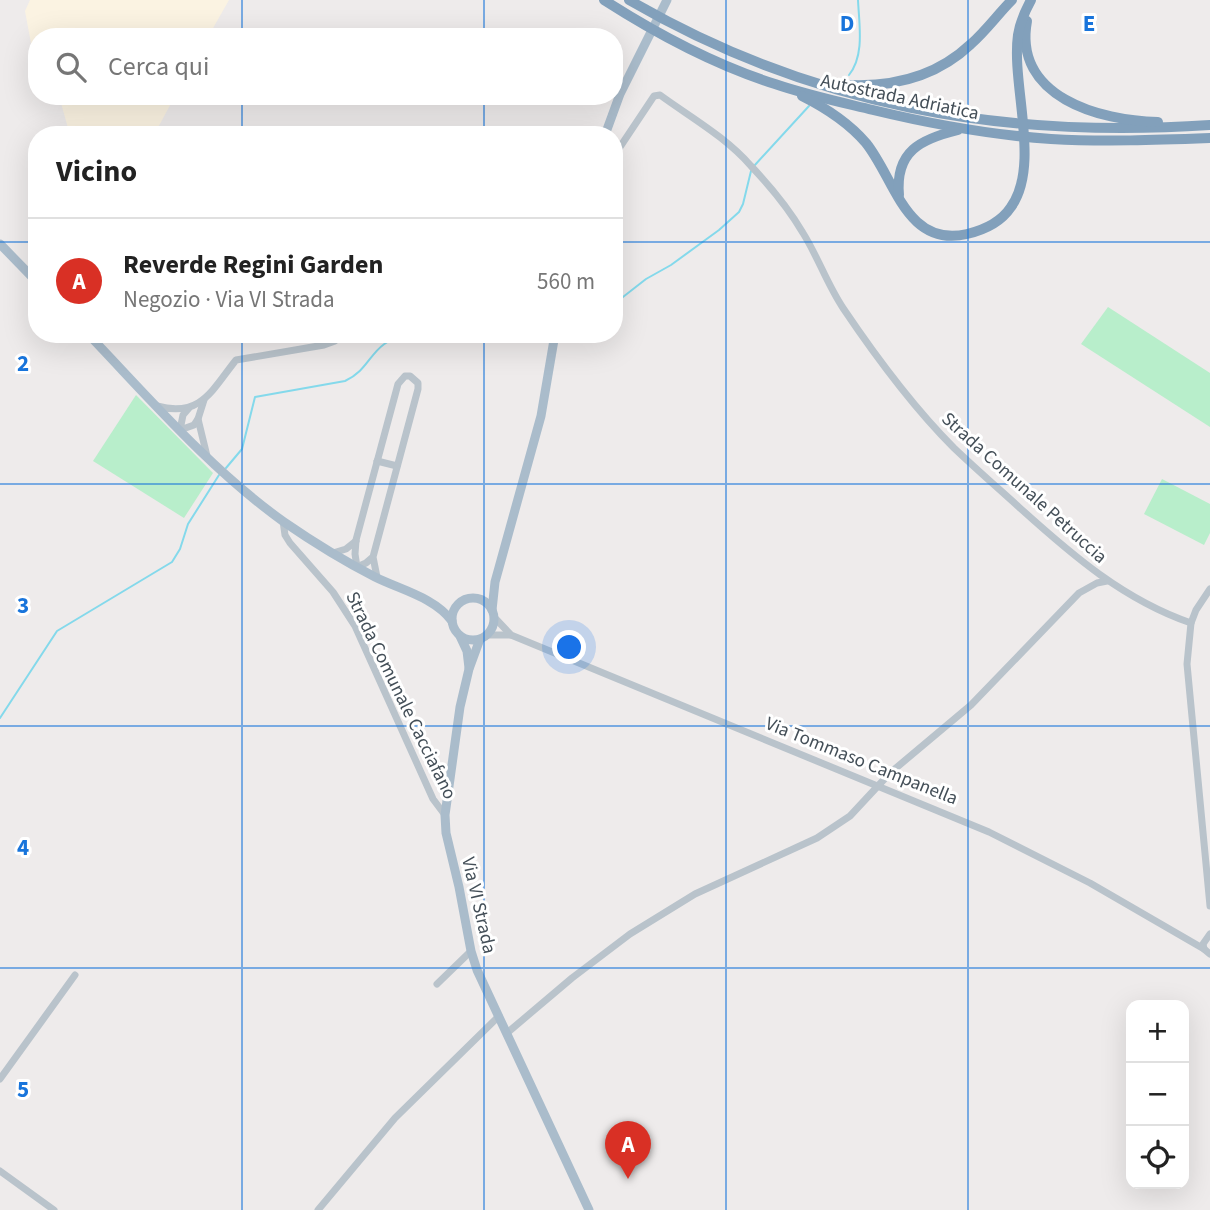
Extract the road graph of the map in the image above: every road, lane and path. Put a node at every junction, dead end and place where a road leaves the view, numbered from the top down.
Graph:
1 (604, 0) edge
2 (629, 0) edge
3 (667, 0) edge
4 (1012, 0) edge
5 (1033, 0) edge
6 (806, 81) junction
7 (784, 87) junction
8 (623, 91) edge
9 (617, 105) edge
10 (1210, 124) edge
11 (609, 126) edge
12 (962, 129) junction
13 (1210, 138) edge
14 (623, 142) edge
15 (899, 197) junction
16 (0, 244) edge
17 (28, 273) edge
18 (97, 343) edge
19 (330, 343) edge
20 (553, 343) edge
21 (204, 400) junction
22 (157, 406) junction
23 (189, 408) junction
24 (198, 419) junction
25 (180, 430) junction
26 (208, 458) junction
27 (377, 461) junction
28 (397, 466) junction
29 (283, 521) junction
30 (356, 540) junction
31 (333, 553) junction
32 (373, 557) junction
33 (357, 567) junction
34 (377, 577) junction
35 (1107, 581) junction
36 (495, 582) junction
37 (1210, 589) edge
38 (474, 598) junction
39 (461, 602) junction
40 (433, 603) junction
41 (493, 614) junction
42 (452, 621) junction
43 (1191, 623) junction
44 (511, 635) junction
45 (460, 636) junction
46 (483, 637) junction
47 (469, 669) junction
48 (879, 786) junction
49 (445, 816) junction
50 (1210, 905) edge
51 (1208, 934) edge
52 (1188, 940) junction
53 (471, 951) junction
54 (1207, 952) edge
55 (75, 975) dead end
56 (437, 984) dead end
57 (499, 1016) junction
58 (507, 1033) junction
59 (0, 1079) edge
60 (0, 1171) edge
61 (54, 1210) edge
62 (318, 1210) edge
63 (589, 1210) edge

1 - 7 highway, Autostrada Adriatica
2 - 6 highway, Autostrada Adriatica
3 - 8 main road
4 - 6 highway
5 - 10 highway
5 - 15 highway
6 - 10 highway, Autostrada Adriatica
7 - 12 highway, Autostrada Adriatica
7 - 15 highway
9 - 11 main road
12 - 13 highway, Autostrada Adriatica
12 - 15 highway
14 - 35 street, Strada Comunale Petruccia
16 - 17 main road
18 - 22 main road
19 - 21 street
20 - 36 main road
21 - 23 street
21 - 24 street
22 - 23 street
22 - 25 main road
23 - 25 street
24 - 25 street
24 - 26 street
25 - 26 main road
26 - 29 main road
27 - 28 street
27 - 28 street
27 - 30 street
28 - 32 street
29 - 31 main road
29 - 49 street, Strada Comunale Cacciafano
30 - 31 street
30 - 33 street
31 - 33 main road
32 - 33 street
32 - 34 street
33 - 34 main road
34 - 40 main road
35 - 43 street, Strada Comunale Petruccia
35 - 48 street
36 - 38 main road
36 - 41 main road
37 - 43 street
38 - 39 main road
38 - 41 main road
39 - 40 main road
39 - 42 main road
40 - 42 main road
41 - 44 street, Via Tommaso Campanella
41 - 46 main road
42 - 45 main road
43 - 50 street
44 - 46 street, Via Tommaso Campanella
44 - 48 street, Via Tommaso Campanella
45 - 46 main road
45 - 47 main road, Via VI Strada
46 - 47 main road, Via VI Strada
47 - 49 main road, Via VI Strada
48 - 52 street, Via Tommaso Campanella
48 - 58 street
49 - 53 main road, Via VI Strada
51 - 52 street, Via Tommaso Campanella
51 - 54 street, Via Tommaso Campanella
52 - 54 street, Via Tommaso Campanella
53 - 56 street
53 - 57 main road, Via VI Strada
55 - 59 street
57 - 58 main road, Via VI Strada
57 - 62 street
58 - 63 main road, Via VI Strada
60 - 61 street

